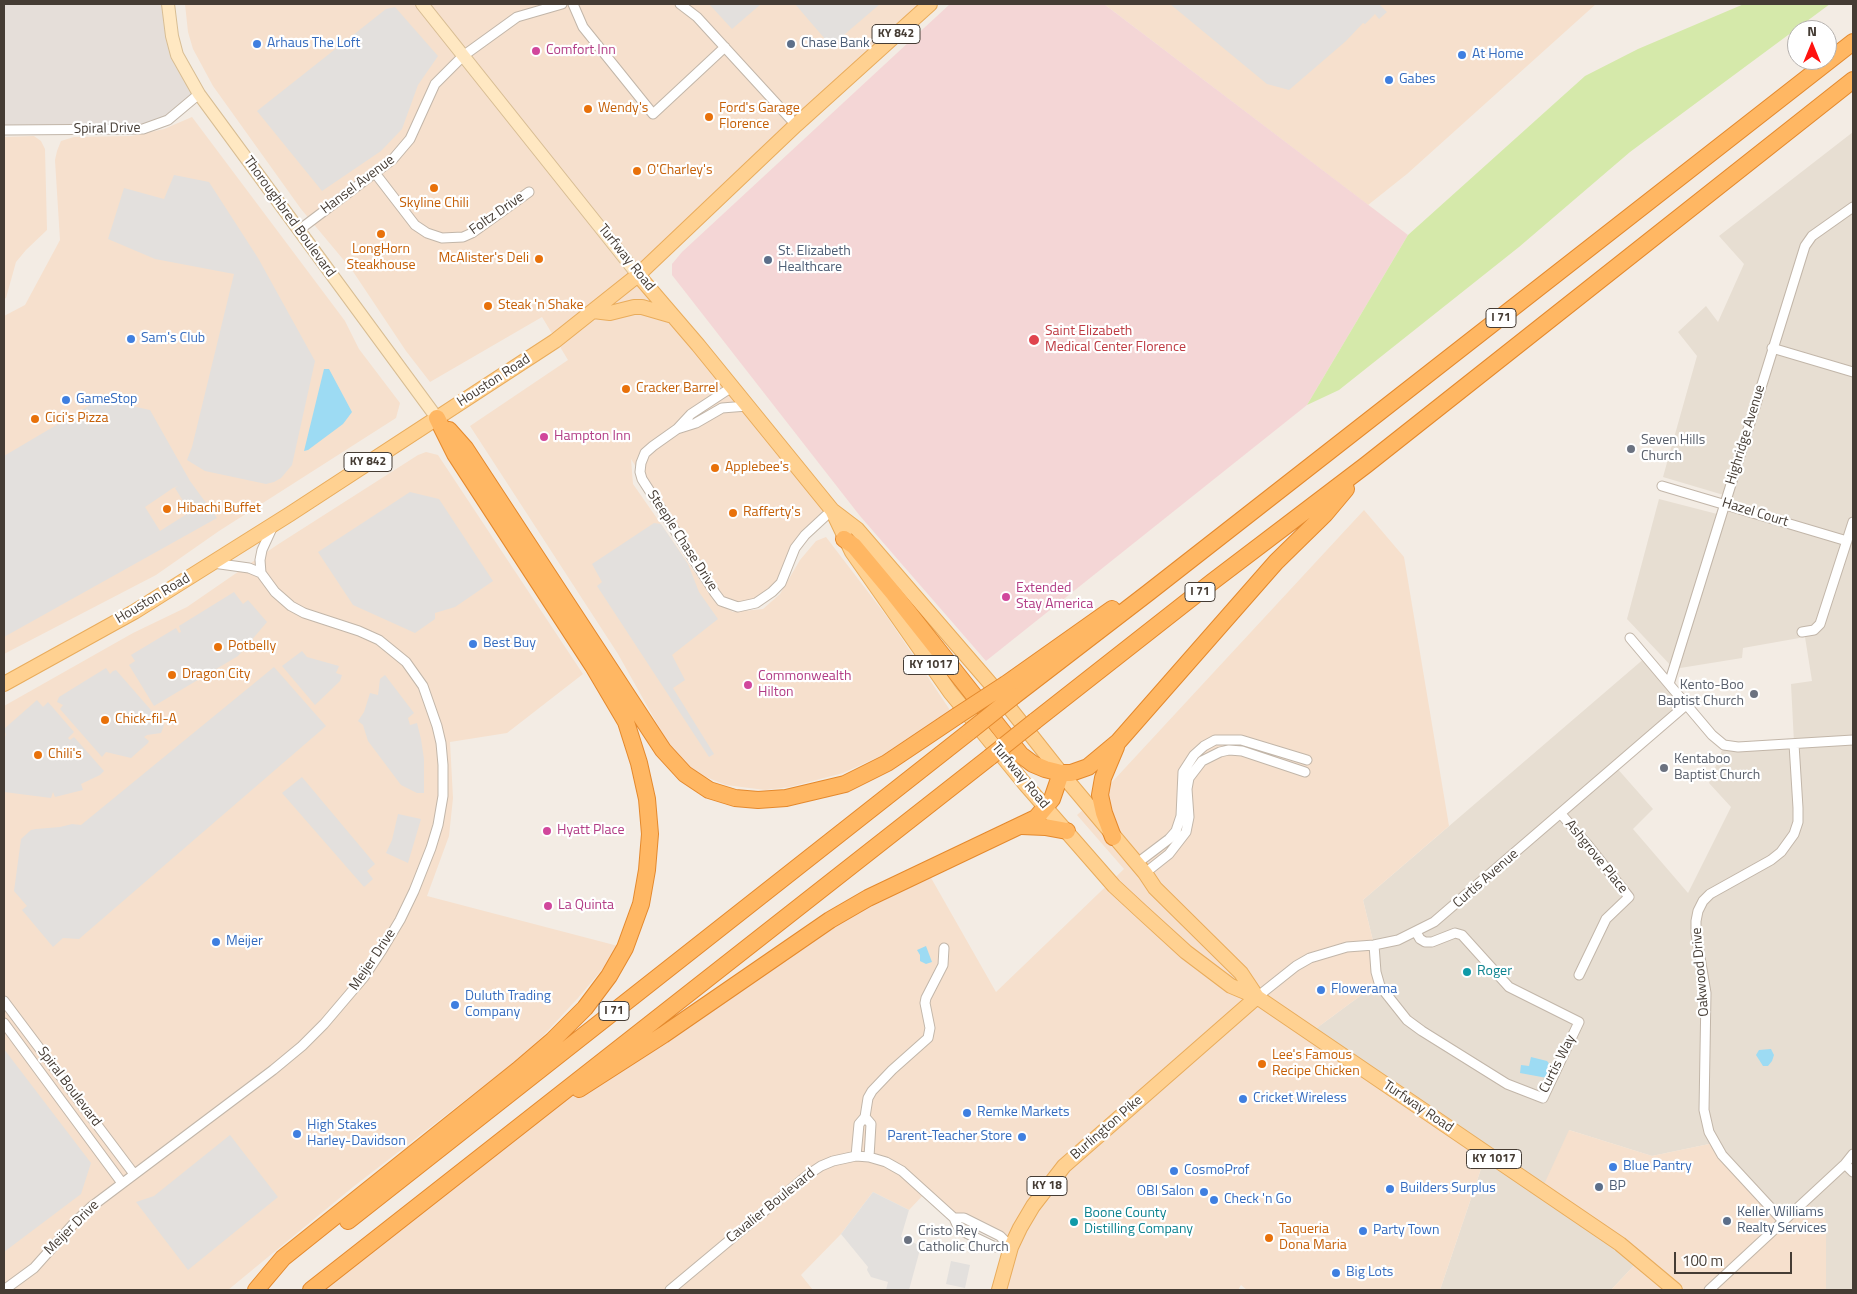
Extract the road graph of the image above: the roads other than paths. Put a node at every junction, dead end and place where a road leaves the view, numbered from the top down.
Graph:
1 (168, 4) edge
2 (422, 4) edge
3 (562, 4) edge
4 (573, 4) edge
5 (680, 4) edge
6 (930, 4) edge
7 (1853, 42) edge
8 (725, 47) junction
9 (463, 56) junction
10 (1853, 80) edge
11 (199, 94) junction
12 (796, 125) junction
13 (4, 130) edge
14 (375, 173) junction
15 (529, 192) dead end
16 (1853, 207) edge
17 (299, 230) junction
18 (638, 274) junction
19 (593, 311) junction
20 (674, 316) junction
21 (1772, 348) junction
22 (1853, 372) edge
23 (732, 388) junction
24 (746, 406) junction
25 (437, 418) junction
26 (677, 429) junction
27 (1366, 465) junction
28 (1662, 486) dead end
29 (1725, 504) junction
30 (832, 510) junction
31 (1853, 522) edge
32 (274, 525) junction
33 (844, 539) junction
34 (1847, 541) junction
35 (213, 563) junction
36 (261, 573) junction
37 (1802, 632) dead end
38 (1630, 638) dead end
39 (4, 684) edge
40 (1669, 684) junction
41 (1010, 690) junction
42 (1686, 705) junction
43 (1853, 740) edge
44 (1118, 742) junction
45 (1794, 744) junction
46 (1307, 760) dead end
47 (1305, 772) dead end
48 (1061, 773) junction
49 (1046, 808) junction
50 (1561, 814) junction
51 (1020, 826) junction
52 (1066, 831) junction
53 (1113, 837) junction
54 (1140, 869) junction
55 (1416, 932) junction
56 (1374, 945) junction
57 (944, 948) dead end
58 (1579, 975) dead end
59 (1257, 997) junction
60 (4, 1001) edge
61 (4, 1024) edge
62 (545, 1104) junction
63 (865, 1117) junction
64 (1853, 1154) edge
65 (856, 1156) junction
66 (869, 1157) junction
67 (1845, 1164) junction
68 (1853, 1172) edge
69 (134, 1174) junction
70 (122, 1183) junction
71 (1783, 1221) junction
72 (1012, 1246) junction
73 (4, 1290) edge
74 (256, 1290) edge
75 (260, 1290) edge
76 (310, 1290) edge
77 (670, 1290) edge
78 (999, 1290) edge
79 (1676, 1290) edge
80 (1709, 1290) edge

1 - 11 main road, Thoroughbred Boulevard
2 - 9 main road, Turfway Road / KY 1017
3 - 9 street, Hansel Avenue
4 - 8 street
5 - 8 street
6 - 12 main road, Houston Road / KY 842
7 - 41 highway, I 71
8 - 12 street
9 - 14 street, Hansel Avenue
9 - 18 main road, Turfway Road / KY 1017
10 - 27 highway, I 71
11 - 13 street, Spiral Drive
11 - 17 main road, Thoroughbred Boulevard
12 - 18 main road, Houston Road / KY 842
14 - 15 street, Foltz Drive
14 - 17 street, Hansel Avenue
16 - 21 street, Highridge Avenue
17 - 25 main road, Thoroughbred Boulevard
18 - 19 main road, Houston Road / KY 842
18 - 20 main road, Turfway Road / KY 1017
19 - 20 main road
19 - 25 main road, Houston Road / KY 842
20 - 23 main road, Turfway Road / KY 1017
21 - 22 street
21 - 29 street, Highridge Avenue
23 - 24 main road, Turfway Road / KY 1017
23 - 26 street, Steeple Chase Drive
24 - 26 street, Steeple Chase Drive
24 - 30 main road, Turfway Road / KY 1017
25 - 32 main road, Houston Road / KY 842
25 - 41 highway, bridge
25 - 74 highway
26 - 30 street, Steeple Chase Drive
27 - 44 highway
27 - 62 highway, I 71, bridge
28 - 29 street, Hazel Court
29 - 34 street, Hazel Court
29 - 40 street, Highridge Avenue
30 - 33 main road, Turfway Road / KY 1017
30 - 48 main road, Turfway Road / KY 1017
31 - 34 street
32 - 35 main road, Houston Road / KY 842
32 - 36 street
33 - 48 highway
33 - 49 main road, Turfway Road / KY 1017
34 - 37 street
35 - 36 street
35 - 39 main road, Houston Road / KY 842
36 - 69 street, Meijer Drive
38 - 40 street
40 - 42 street
41 - 75 highway, I 71, bridge
42 - 45 street
42 - 50 street, Curtis Avenue
43 - 45 street
44 - 48 highway
44 - 53 highway
45 - 71 street, Oakwood Drive
46 - 54 street
47 - 54 street
48 - 49 highway
48 - 53 main road, Turfway Road / KY 1017
49 - 51 highway
49 - 52 main road, Turfway Road / KY 1017
50 - 55 street, Curtis Avenue
50 - 58 street, Ashgrove Place
51 - 52 highway
51 - 62 highway
52 - 59 main road, Turfway Road / KY 1017
53 - 54 main road, Turfway Road / KY 1017
54 - 59 main road, Turfway Road / KY 1017
55 - 56 street, Curtis Avenue
55 - 56 street, Curtis Way
56 - 59 street, Curtis Avenue
57 - 63 street
59 - 72 main road, Burlington Pike / KY 18
59 - 79 main road, Turfway Road / KY 1017
60 - 69 street, Spiral Boulevard
61 - 70 street, Spiral Boulevard
62 - 76 highway, I 71
63 - 65 street
63 - 66 street
64 - 67 street
65 - 66 street, Cavalier Boulevard
65 - 77 street, Cavalier Boulevard
66 - 72 street, Cavalier Boulevard
67 - 68 street
67 - 71 street
69 - 70 street, Meijer Drive
70 - 73 street, Meijer Drive
71 - 80 street
72 - 78 main road, Burlington Pike / KY 18

